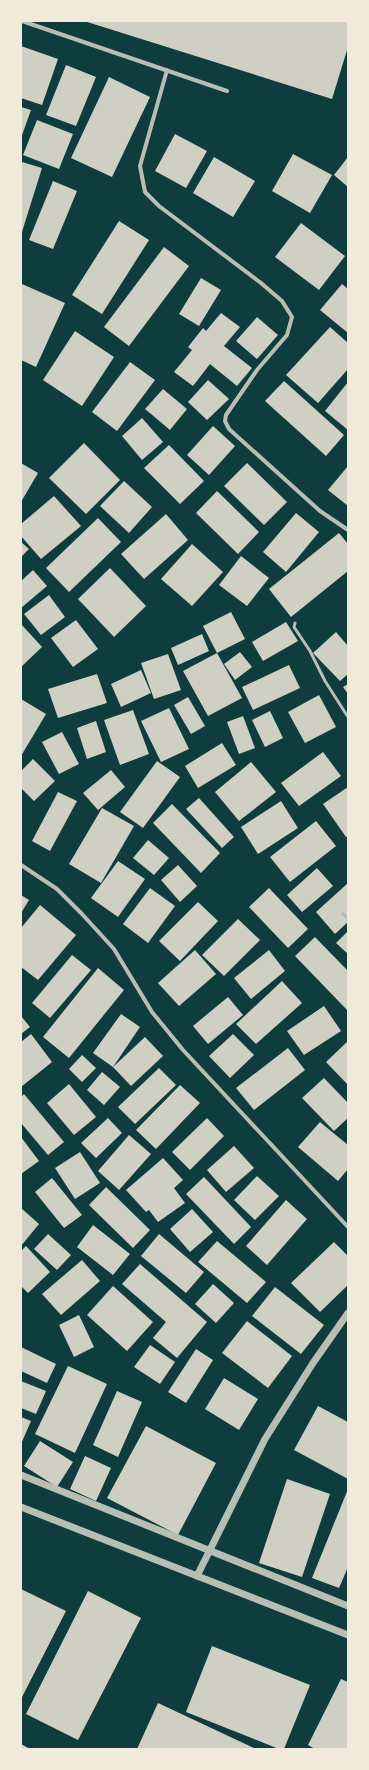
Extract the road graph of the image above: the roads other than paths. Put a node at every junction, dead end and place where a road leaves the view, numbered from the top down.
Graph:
1 (22, 21) edge
2 (167, 70) junction
3 (227, 92) dead end
4 (348, 530) edge
5 (295, 623) dead end
6 (348, 717) edge
7 (21, 865) edge
8 (343, 914) dead end
9 (348, 918) edge
10 (348, 1227) edge
11 (348, 1313) edge
12 (21, 1475) edge
13 (21, 1507) edge
14 (210, 1551) junction
15 (197, 1576) junction
16 (348, 1606) edge
17 (348, 1635) edge

1 - 2 street
2 - 3 street
2 - 4 street
5 - 6 lane
7 - 10 street
8 - 9 street
11 - 14 street
12 - 14 street
13 - 15 street
14 - 15 street
14 - 16 street
15 - 17 street

